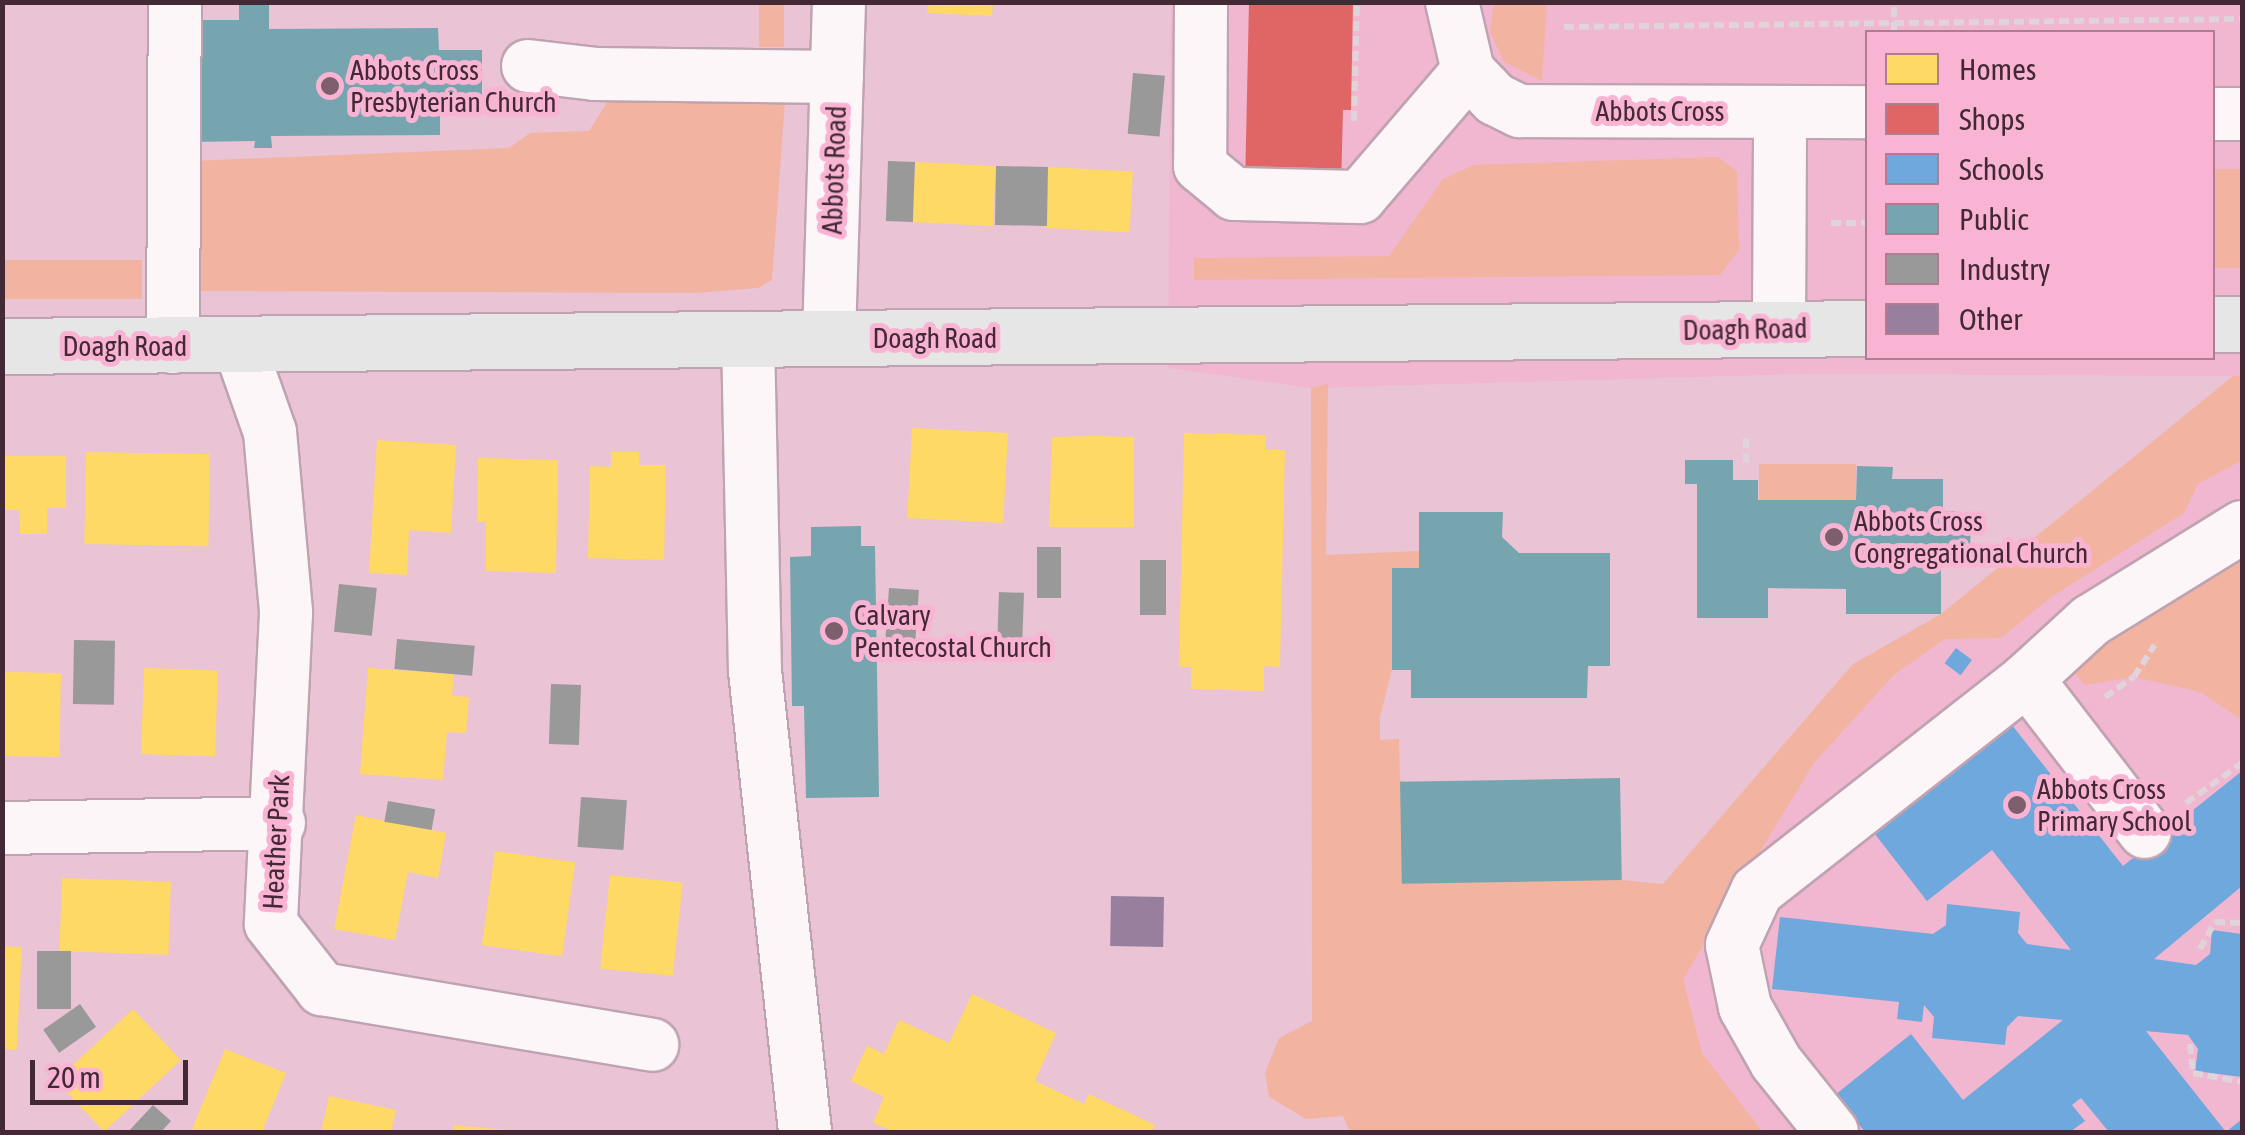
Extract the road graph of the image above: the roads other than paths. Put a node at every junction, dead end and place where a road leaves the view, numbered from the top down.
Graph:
1 (175, 2) edge
2 (839, 2) edge
3 (1201, 2) edge
4 (1452, 2) edge
5 (528, 66) dead end
6 (1468, 71) junction
7 (837, 77) junction
8 (1780, 112) junction
9 (1865, 112) edge
10 (2215, 114) edge
11 (2242, 114) edge
12 (2215, 324) edge
13 (2242, 324) edge
14 (1778, 328) junction
15 (1865, 328) edge
16 (748, 338) junction
17 (829, 338) junction
18 (2, 346) edge
19 (173, 346) junction
20 (240, 347) junction
21 (2242, 527) edge
22 (2027, 679) junction
23 (278, 824) junction
24 (2, 828) edge
25 (2145, 832) road end
26 (652, 1045) dead end
27 (805, 1132) edge
28 (1832, 1132) edge

1 - 19 street
2 - 7 street, Abbots Road
3 - 6 street
4 - 6 street
5 - 7 street
6 - 8 street, Abbots Cross
7 - 17 street, Abbots Road
8 - 9 street, Abbots Cross
8 - 14 street
10 - 11 street
12 - 13 main road
14 - 15 main road, Doagh Road
14 - 17 main road, Doagh Road
16 - 17 main road, Doagh Road
16 - 20 main road, Doagh Road
16 - 27 street
18 - 19 main road, Doagh Road
19 - 20 main road, Doagh Road
20 - 23 street, Heather Park
21 - 22 street
22 - 25 street
22 - 28 street
23 - 24 street
23 - 26 street, Heather Park

